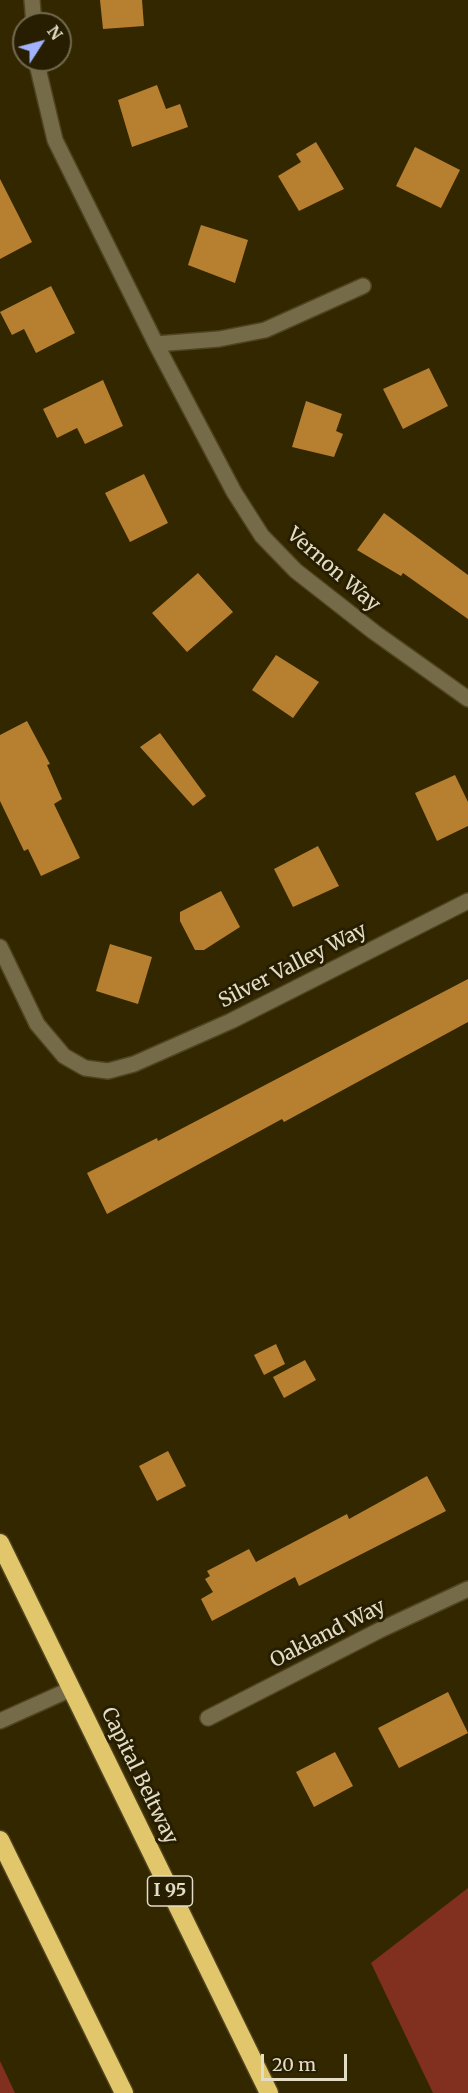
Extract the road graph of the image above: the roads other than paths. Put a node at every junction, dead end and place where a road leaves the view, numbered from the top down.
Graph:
1 (39, 72) edge
2 (363, 286) dead end
3 (156, 344) junction
4 (468, 699) edge
5 (468, 901) edge
6 (0, 947) edge
7 (0, 1543) edge
8 (468, 1589) edge
9 (71, 1689) junction
10 (208, 1718) dead end
11 (0, 1721) edge
12 (0, 1840) edge
13 (124, 2093) edge
14 (269, 2093) edge

1 - 3 street, Vernon Way
2 - 3 street
3 - 4 street, Vernon Way
5 - 6 street, Silver Valley Way
7 - 9 highway, Capital Beltway / I 95
8 - 10 street, Oakland Way
9 - 11 street
9 - 14 highway, Capital Beltway / I 95
12 - 13 highway

